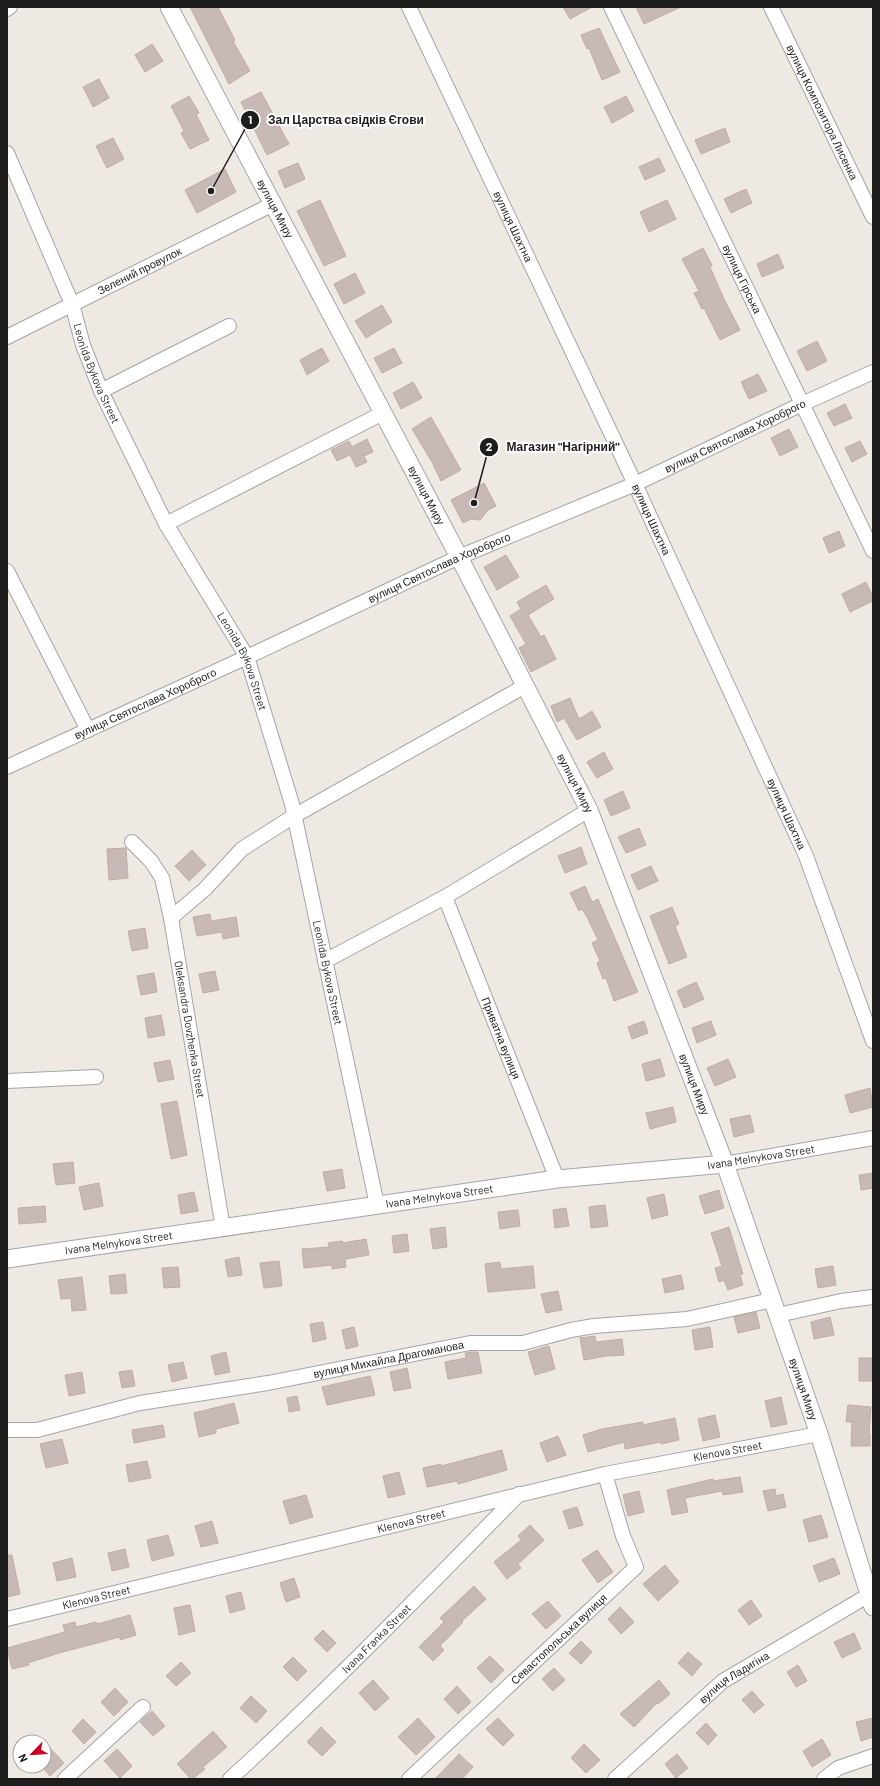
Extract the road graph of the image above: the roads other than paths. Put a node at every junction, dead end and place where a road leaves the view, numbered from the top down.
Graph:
1 (10, 7) edge
2 (169, 7) edge
3 (409, 7) edge
4 (611, 7) edge
5 (771, 7) edge
6 (7, 9) edge
7 (9, 162) edge
8 (273, 204) junction
9 (873, 217) edge
10 (72, 304) junction
11 (228, 326) dead end
12 (7, 337) edge
13 (873, 372) edge
14 (101, 391) junction
15 (802, 404) junction
16 (383, 413) junction
17 (635, 484) junction
18 (166, 524) junction
19 (873, 551) edge
20 (459, 557) junction
21 (7, 571) edge
22 (247, 657) junction
23 (525, 686) junction
24 (88, 730) junction
25 (7, 767) edge
26 (589, 810) junction
27 (294, 816) junction
28 (132, 842) dead end
29 (445, 898) junction
30 (172, 918) junction
31 (325, 961) junction
32 (873, 1041) edge
33 (96, 1077) dead end
34 (7, 1081) edge
35 (873, 1138) edge
36 (725, 1164) junction
37 (557, 1178) junction
38 (377, 1205) junction
39 (223, 1228) junction
40 (7, 1259) edge
41 (873, 1297) edge
42 (775, 1308) junction
43 (7, 1430) edge
44 (819, 1434) junction
45 (605, 1474) junction
46 (520, 1494) junction
47 (872, 1598) edge
48 (7, 1619) edge
49 (143, 1707) dead end
50 (873, 1756) edge
51 (65, 1779) edge
52 (230, 1779) edge
53 (409, 1779) edge
54 (614, 1779) edge
55 (824, 1779) edge

1 - 6 street
2 - 8 street, вулиця Миру
3 - 17 street, вулиця Шахтна
4 - 15 street, вулиця Гірська
5 - 9 street, вулиця Композитора Лисенка
7 - 10 street, Leonida Bykova Street
8 - 10 street, Зелений провулок
8 - 16 street, вулиця Миру
10 - 12 street, Зелений провулок
10 - 14 street, Leonida Bykova Street
11 - 14 street
13 - 15 street, вулиця Святослава Хороброго
14 - 18 street, Leonida Bykova Street
15 - 17 street, вулиця Святослава Хороброго
15 - 19 street, вулиця Гірська
16 - 18 street
16 - 20 street, вулиця Миру
17 - 20 street, вулиця Святослава Хороброго
17 - 32 street, вулиця Шахтна
18 - 22 street, Leonida Bykova Street
20 - 22 street, вулиця Святослава Хороброго
20 - 23 street, вулиця Миру
21 - 24 street
22 - 24 street, вулиця Святослава Хороброго
22 - 27 street, Leonida Bykova Street
23 - 26 street, вулиця Миру
23 - 27 street
24 - 25 street, вулиця Святослава Хороброго
26 - 29 street
26 - 36 street, вулиця Миру
27 - 30 street
27 - 31 street, Leonida Bykova Street
28 - 30 street, Oleksandra Dovzhenka Street
29 - 31 street
29 - 37 street, Приватна вулиця
30 - 39 street, Oleksandra Dovzhenka Street
31 - 38 street, Leonida Bykova Street
33 - 34 street
35 - 36 street, Ivana Melnykova Street
36 - 37 street, Ivana Melnykova Street
36 - 42 street, вулиця Миру
37 - 38 street, Ivana Melnykova Street
38 - 39 street, Ivana Melnykova Street
39 - 40 street, Ivana Melnykova Street
41 - 42 street, вулиця Михайла Драгоманова
42 - 43 street, вулиця Михайла Драгоманова
42 - 44 street, вулиця Миру
44 - 45 street, Klenova Street
44 - 47 street, вулиця Миру
45 - 46 street, Klenova Street
45 - 53 street, Севастопольська вулиця
46 - 48 street, Klenova Street
46 - 52 street, Ivana Franka Street
47 - 54 street, вулиця Ладигіна
49 - 51 street
50 - 55 street

